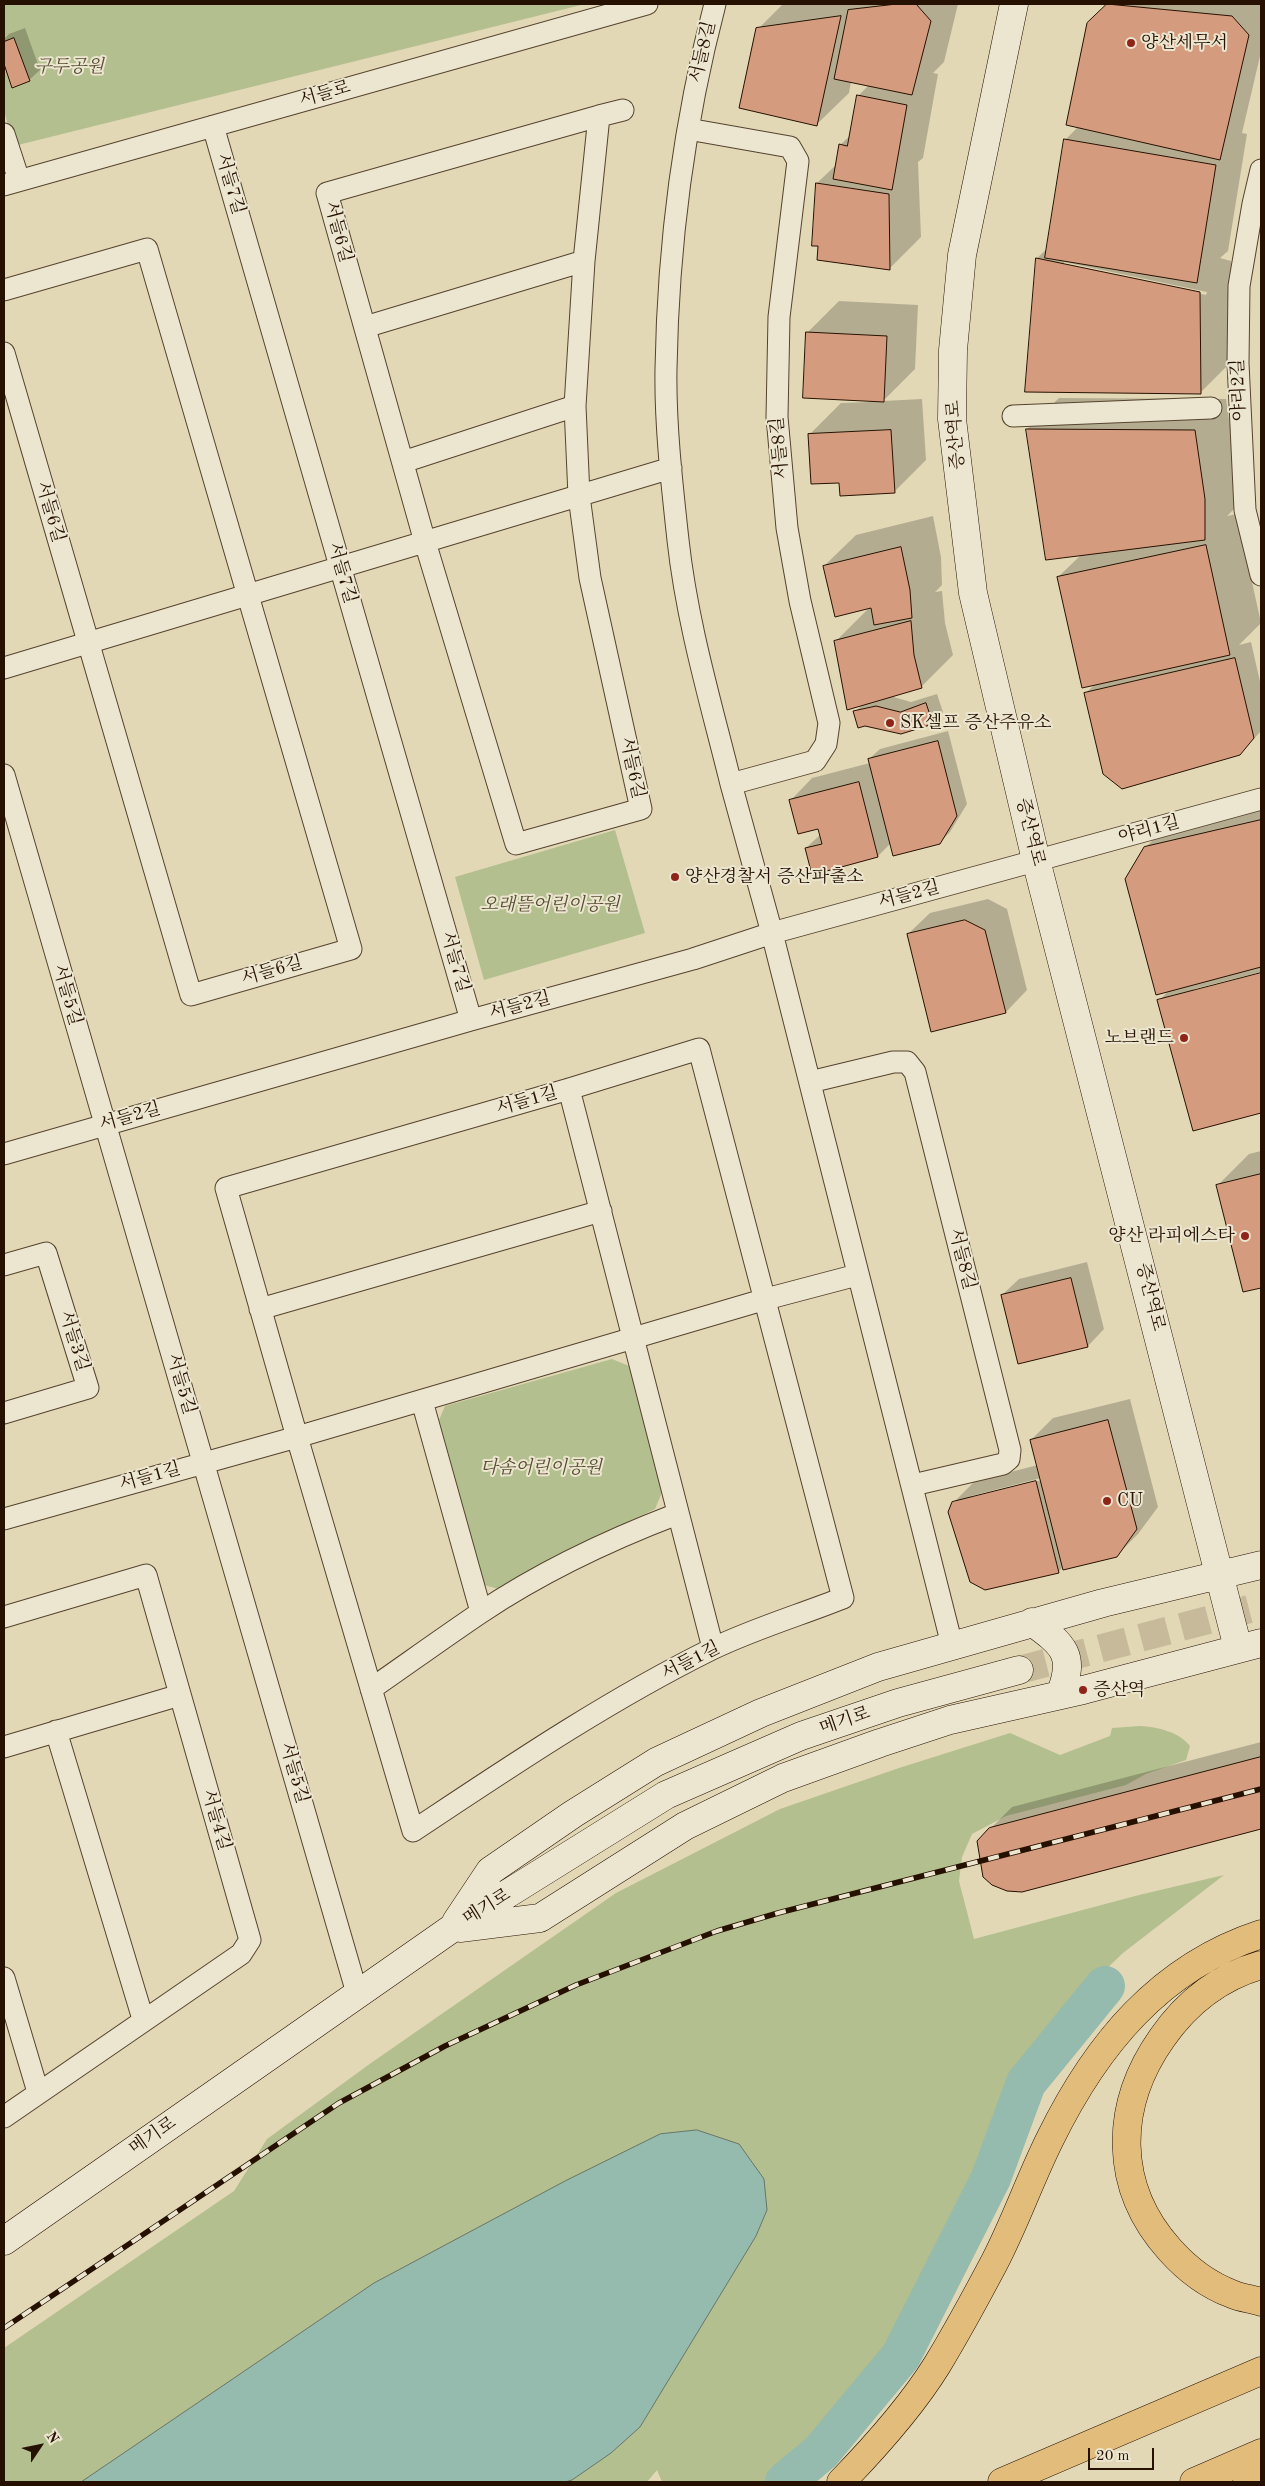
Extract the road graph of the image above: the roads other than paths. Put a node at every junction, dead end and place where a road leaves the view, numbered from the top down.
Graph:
1 (647, 4) edge
2 (714, 4) edge
3 (1014, 4) edge
4 (623, 110) dead end
5 (599, 116) junction
6 (213, 126) junction
7 (688, 129) junction
8 (4, 134) edge
9 (1261, 170) edge
10 (11, 183) edge
11 (1257, 205) edge
12 (584, 261) junction
13 (4, 290) edge
14 (365, 327) junction
15 (4, 353) edge
16 (575, 406) junction
17 (1211, 408) dead end
18 (1013, 416) dead end
19 (403, 462) junction
20 (671, 468) junction
21 (579, 496) junction
22 (425, 542) junction
23 (340, 567) junction
24 (1261, 575) edge
25 (248, 595) junction
26 (88, 643) junction
27 (4, 668) edge
28 (4, 775) edge
29 (731, 784) junction
30 (1261, 799) edge
31 (1036, 860) junction
32 (772, 933) junction
33 (471, 1020) junction
34 (810, 1082) junction
35 (569, 1089) junction
36 (105, 1125) junction
37 (4, 1154) edge
38 (601, 1211) junction
39 (4, 1265) edge
40 (857, 1275) junction
41 (766, 1299) junction
42 (260, 1309) junction
43 (632, 1338) junction
44 (422, 1401) junction
45 (4, 1413) edge
46 (297, 1437) junction
47 (204, 1462) junction
48 (913, 1485) junction
49 (677, 1514) junction
50 (4, 1519) edge
51 (1261, 1565) edge
52 (1221, 1576) junction
53 (481, 1612) junction
54 (4, 1617) edge
55 (1032, 1622) junction
56 (952, 1645) junction
57 (1250, 1646) edge
58 (713, 1648) junction
59 (1019, 1670) tunnel mouth
60 (371, 1689) junction
61 (180, 1695) junction
62 (1060, 1695) junction
63 (56, 1731) junction
64 (4, 1747) edge
65 (451, 1929) junction
66 (1261, 1934) edge
67 (1261, 1965) edge
68 (4, 1978) edge
69 (357, 1993) junction
70 (143, 2019) junction
71 (38, 2092) junction
72 (4, 2117) edge
73 (4, 2241) edge
74 (1261, 2302) edge
75 (1261, 2371) edge
76 (1261, 2453) edge
77 (1261, 2476) edge
78 (841, 2482) edge
79 (1002, 2482) edge
80 (1194, 2482) edge
81 (1247, 2482) edge

1 - 6 street, 서들로
2 - 7 street, 서들8길
3 - 31 street, 증산역로
4 - 5 street, 서들6길
5 - 12 street, 서들6길
5 - 14 street, 서들6길
6 - 10 street, 서들로
6 - 23 street, 서들7길
7 - 20 street, 서들8길
7 - 29 street, 서들8길
8 - 10 street
9 - 11 street, 야리2길
11 - 24 street, 야리2길
12 - 14 street
12 - 16 street, 서들6길
13 - 25 street, 서들6길
14 - 19 street, 서들6길
15 - 26 street, 서들6길
16 - 19 street
16 - 21 street, 서들6길
17 - 18 street
19 - 22 street, 서들6길
20 - 21 street
20 - 29 street, 서들8길
21 - 22 street
21 - 22 street, 서들6길
22 - 23 street
23 - 25 street
23 - 33 street, 서들7길
25 - 26 street
25 - 26 street, 서들6길
26 - 27 street
28 - 36 street, 서들5길
29 - 32 street, 서들8길
30 - 31 street, 야리1길
31 - 32 street, 서들2길
31 - 52 street, 증산역로
32 - 33 street, 서들2길
32 - 34 street, 서들8길
33 - 36 street, 서들2길
34 - 40 street, 서들8길
34 - 48 street, 서들8길
35 - 38 street
35 - 41 street, 서들1길
35 - 42 street, 서들1길
36 - 37 street, 서들2길
36 - 47 street, 서들5길
38 - 42 street
38 - 43 street
39 - 45 street, 서들3길
40 - 41 street, 서들1길
40 - 48 street, 서들8길
41 - 43 street, 서들1길
41 - 58 street, 서들1길
42 - 46 street, 서들1길
43 - 44 street, 서들1길
43 - 49 street
44 - 46 street, 서들1길
44 - 53 street
46 - 47 street, 서들1길
46 - 60 street, 서들1길
47 - 50 street, 서들1길
47 - 69 street, 서들5길
48 - 56 street, 서들8길
49 - 53 street
49 - 58 street
51 - 52 street
52 - 55 street
52 - 57 street, 증산역로
53 - 60 street
54 - 61 street
55 - 56 street
55 - 62 street
56 - 65 street
57 - 62 street
58 - 60 street, 서들1길
59 - 65 street, 메기로
61 - 63 street
61 - 70 street, 서들4길
62 - 65 street
63 - 64 street
63 - 70 street
65 - 69 street, 메기로
66 - 78 highway
67 - 74 highway
68 - 71 street
69 - 73 street, 메기로
70 - 71 street, 서들4길
71 - 72 street, 서들4길
75 - 79 highway
76 - 80 highway
77 - 81 highway

